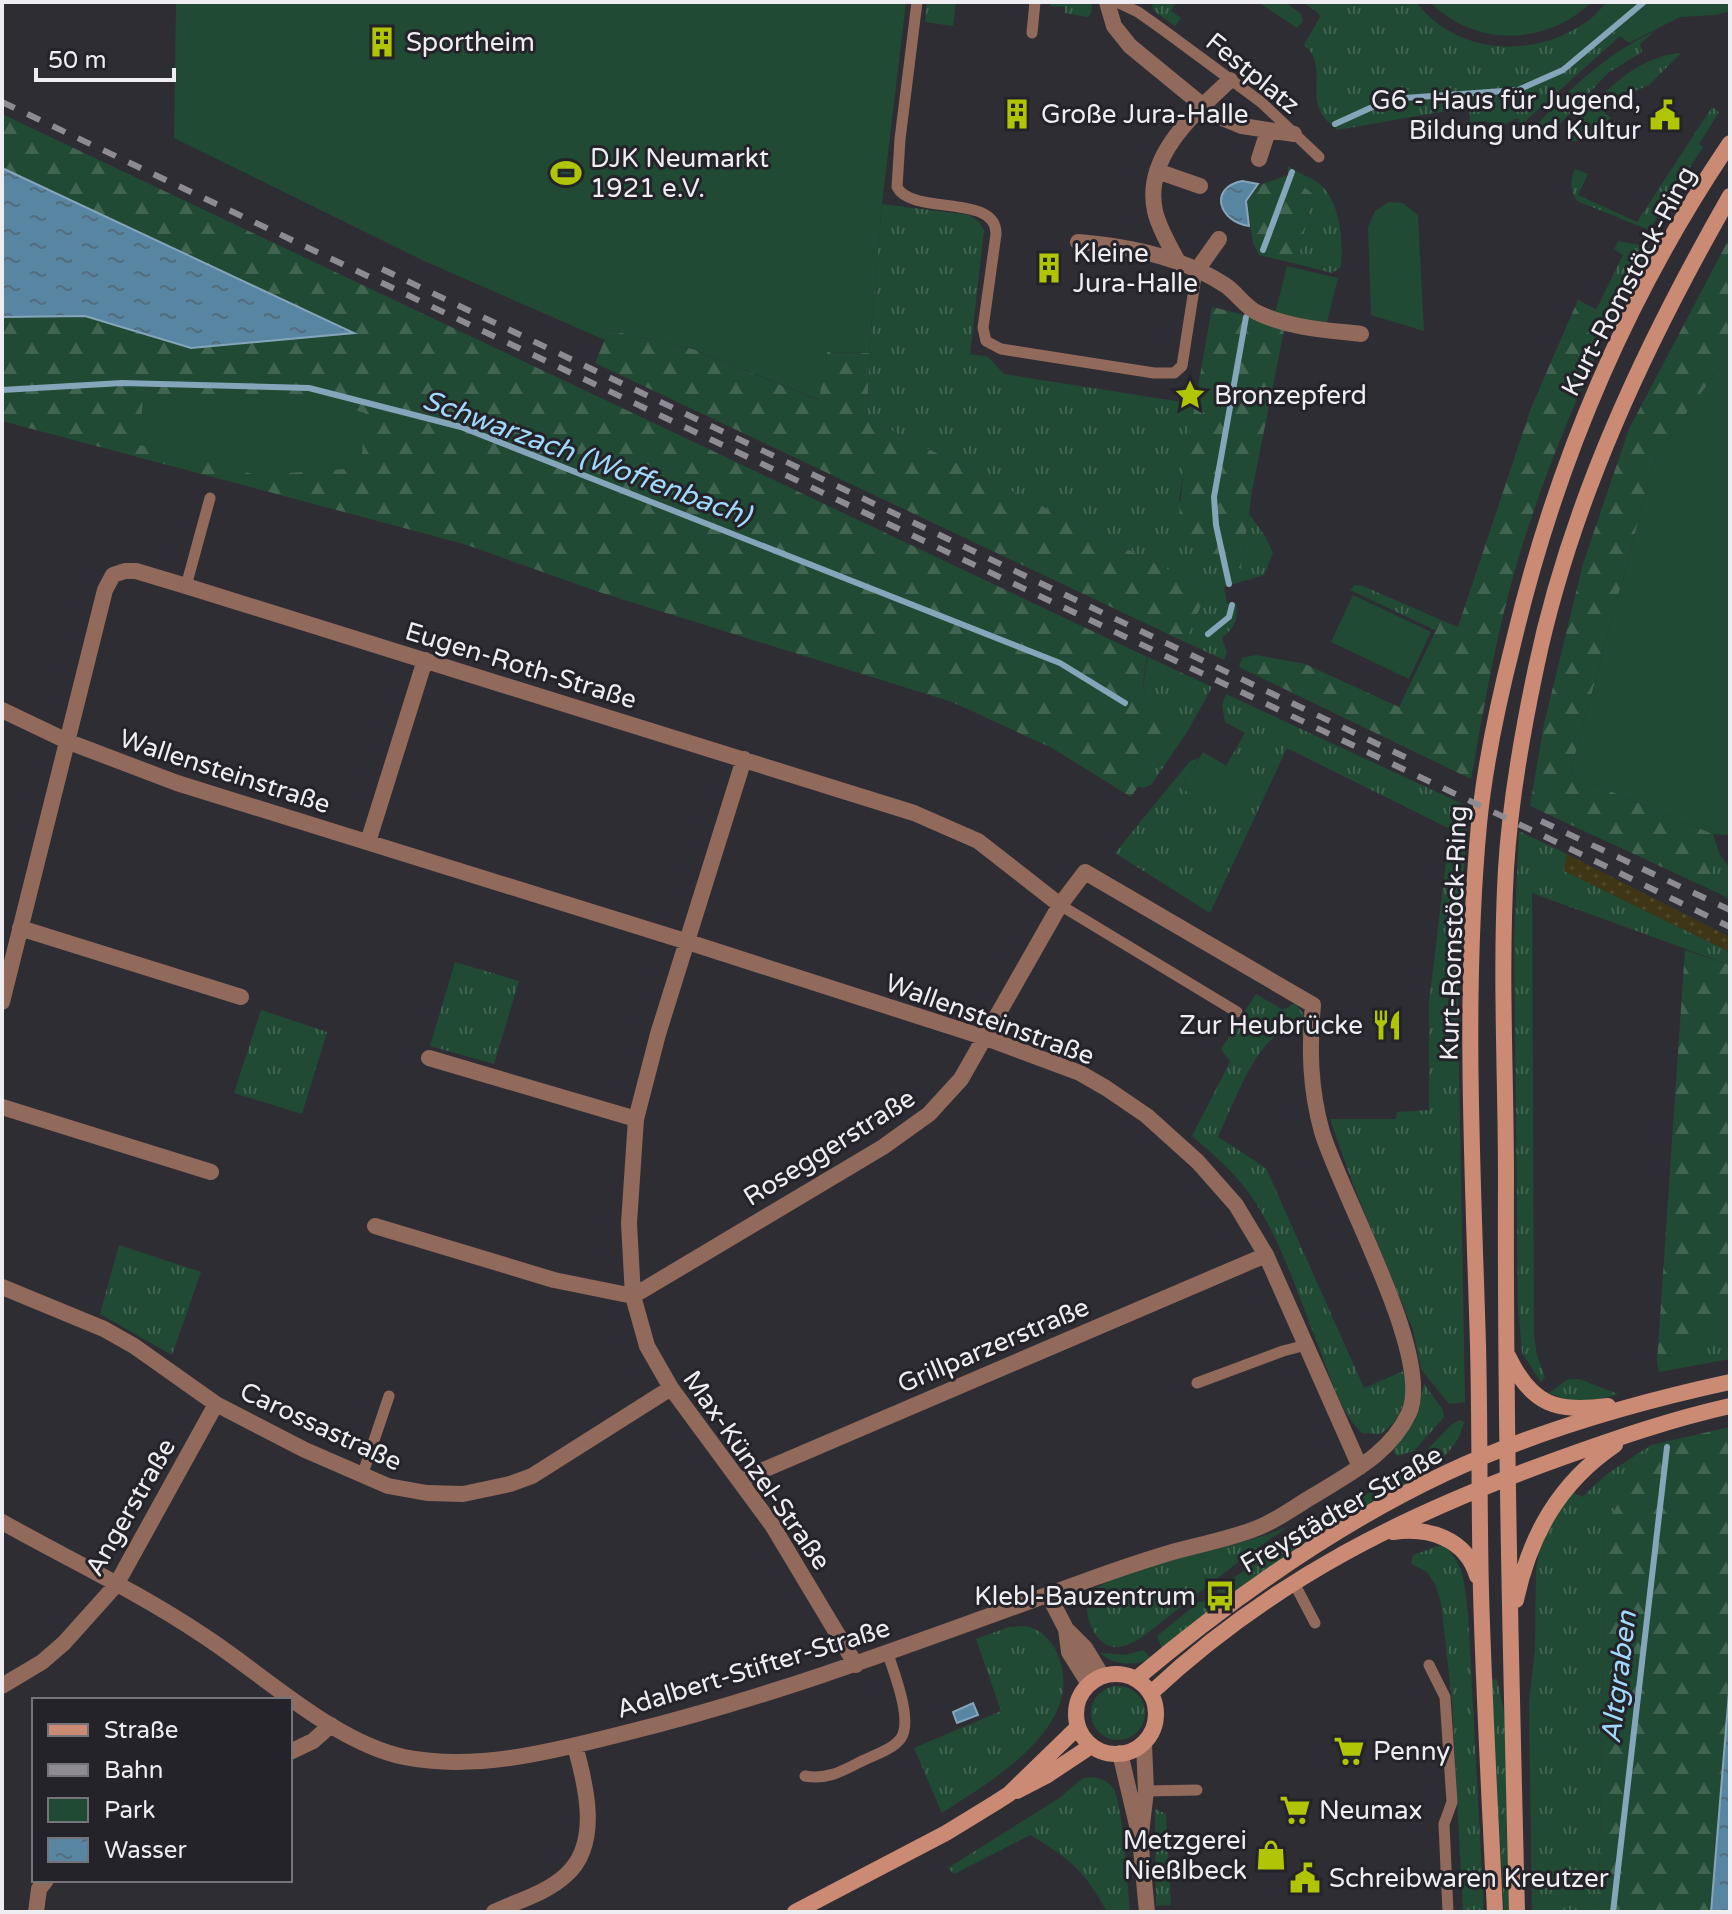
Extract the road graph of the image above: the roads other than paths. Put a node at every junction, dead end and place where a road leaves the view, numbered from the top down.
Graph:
1 (917, 2) edge
2 (1035, 2) edge
3 (1107, 2) edge
4 (1117, 2) edge
5 (1032, 33) dead end
6 (1230, 80) junction
7 (1204, 106) junction
8 (1268, 131) junction
9 (1294, 134) junction
10 (1730, 143) edge
11 (1319, 157) dead end
12 (1259, 159) dead end
13 (1157, 171) junction
14 (1200, 186) dead end
15 (1730, 196) edge
16 (1219, 239) dead end
17 (1078, 242) dead end
18 (1178, 262) junction
19 (1197, 270) junction
20 (1361, 334) dead end
21 (210, 498) dead end
22 (186, 586) junction
23 (425, 660) junction
24 (2, 710) edge
25 (69, 742) junction
26 (744, 759) junction
27 (368, 842) junction
28 (1060, 905) junction
29 (20, 928) junction
30 (688, 942) junction
31 (241, 997) dead end
32 (2, 1002) edge
33 (1313, 1005) joint
34 (1237, 1012) dead end
35 (986, 1038) junction
36 (429, 1058) dead end
37 (2, 1107) edge
38 (636, 1119) junction
39 (211, 1172) dead end
40 (375, 1226) dead end
41 (1266, 1255) junction
42 (2, 1287) edge
43 (633, 1296) junction
44 (1306, 1345) junction
45 (1506, 1351) junction
46 (1730, 1382) edge
47 (1197, 1383) dead end
48 (671, 1388) junction
49 (389, 1396) dead end
50 (1637, 1403) junction
51 (216, 1404) junction
52 (1730, 1406) edge
53 (1652, 1426) junction
54 (1507, 1448) junction
55 (1480, 1458) junction
56 (1360, 1467) junction
57 (362, 1476) junction
58 (1508, 1477) junction
59 (740, 1480) junction
60 (1480, 1487) junction
61 (2, 1522) edge
62 (1378, 1534) junction
63 (1294, 1583) junction
64 (116, 1585) junction
65 (1481, 1593) junction
66 (1049, 1596) junction
67 (1315, 1623) dead end
68 (1510, 1630) junction
69 (888, 1654) junction
70 (856, 1665) junction
71 (1429, 1665) dead end
72 (1136, 1679) junction
73 (1095, 1680) junction
74 (2, 1686) edge
75 (1151, 1693) junction
76 (331, 1725) junction
77 (1078, 1727) junction
78 (1144, 1744) junction
79 (575, 1746) junction
80 (1091, 1746) junction
81 (292, 1751) edge
82 (1120, 1753) junction
83 (805, 1776) dead end
84 (1197, 1790) dead end
85 (1146, 1791) junction
86 (1009, 1794) junction
87 (1140, 1838) junction
88 (44, 1882) edge
89 (36, 1912) edge
90 (494, 1912) edge
91 (795, 1912) edge
92 (1147, 1912) edge
93 (1448, 1912) edge
94 (1495, 1912) edge
95 (1517, 1912) edge

1 - 19 lane
2 - 5 lane
3 - 7 street
4 - 6 lane, Festplatz
6 - 7 street
6 - 9 lane, Festplatz
7 - 8 street
7 - 13 street
8 - 9 street
8 - 12 street
9 - 11 lane, Festplatz
10 - 55 main road, Kurt-Romstöck-Ring
13 - 14 street
13 - 18 street
15 - 45 main road, Kurt-Romstöck-Ring
16 - 19 street
17 - 18 street
18 - 19 street
19 - 20 street
21 - 22 lane
22 - 23 street, Eugen-Roth-Straße
22 - 25 street, Eugen-Roth-Straße
23 - 26 street, Eugen-Roth-Straße
23 - 27 street
24 - 25 street, Wallensteinstraße
25 - 27 street, Wallensteinstraße
25 - 29 street
26 - 28 street, Eugen-Roth-Straße
26 - 30 street
27 - 30 street, Wallensteinstraße
28 - 33 street, Roseggerstraße
28 - 34 lane
28 - 35 street, Roseggerstraße
29 - 31 street
29 - 32 street
30 - 35 street, Wallensteinstraße
30 - 38 street, Max-Künzel-Straße
33 - 56 street, Adalbert-Stifter-Straße
35 - 41 street, Wallensteinstraße
35 - 43 street, Roseggerstraße
36 - 38 street
37 - 39 street
38 - 43 street, Max-Künzel-Straße
40 - 43 street
41 - 44 street, Wallensteinstraße
41 - 59 street, Grillparzerstraße
42 - 51 street, Carossastraße
43 - 48 street, Max-Künzel-Straße
44 - 47 lane
44 - 56 street, Wallensteinstraße
45 - 50 main road
45 - 54 main road, Kurt-Romstöck-Ring
46 - 50 main road, Freystädter Straße
48 - 57 street, Carossastraße
48 - 59 street, Max-Künzel-Straße
49 - 57 lane
50 - 54 main road, Freystädter Straße
51 - 57 street, Carossastraße
51 - 64 street, Angerstraße
52 - 53 main road, Freystädter Straße
53 - 58 main road, Freystädter Straße
53 - 68 main road
54 - 55 main road, Freystädter Straße
54 - 58 main road, Kurt-Romstöck-Ring
55 - 60 main road, Kurt-Romstöck-Ring
55 - 72 main road, Freystädter Straße
56 - 66 street, Adalbert-Stifter-Straße
58 - 60 main road, Freystädter Straße
58 - 68 main road, Kurt-Romstöck-Ring
59 - 70 street, Max-Künzel-Straße
60 - 62 main road, Freystädter Straße
60 - 65 main road, Kurt-Romstöck-Ring
61 - 64 street, Adalbert-Stifter-Straße
62 - 63 main road, Freystädter Straße
62 - 65 main road
63 - 67 lane
63 - 75 main road, Freystädter Straße
64 - 74 street, Angerstraße
64 - 76 street, Adalbert-Stifter-Straße
65 - 94 main road, Kurt-Romstöck-Ring
66 - 69 street, Adalbert-Stifter-Straße
66 - 73 street
68 - 95 main road
69 - 70 street, Adalbert-Stifter-Straße
69 - 83 lane
70 - 79 street, Adalbert-Stifter-Straße
71 - 93 lane
72 - 73 main road
72 - 75 main road
73 - 77 main road
75 - 78 main road
76 - 79 street, Adalbert-Stifter-Straße
76 - 81 street
77 - 80 main road
77 - 86 main road
78 - 82 main road
78 - 85 street
79 - 90 street
80 - 82 main road
80 - 86 main road
82 - 87 street
84 - 85 lane
85 - 87 street
86 - 91 main road
87 - 92 street
88 - 89 street

